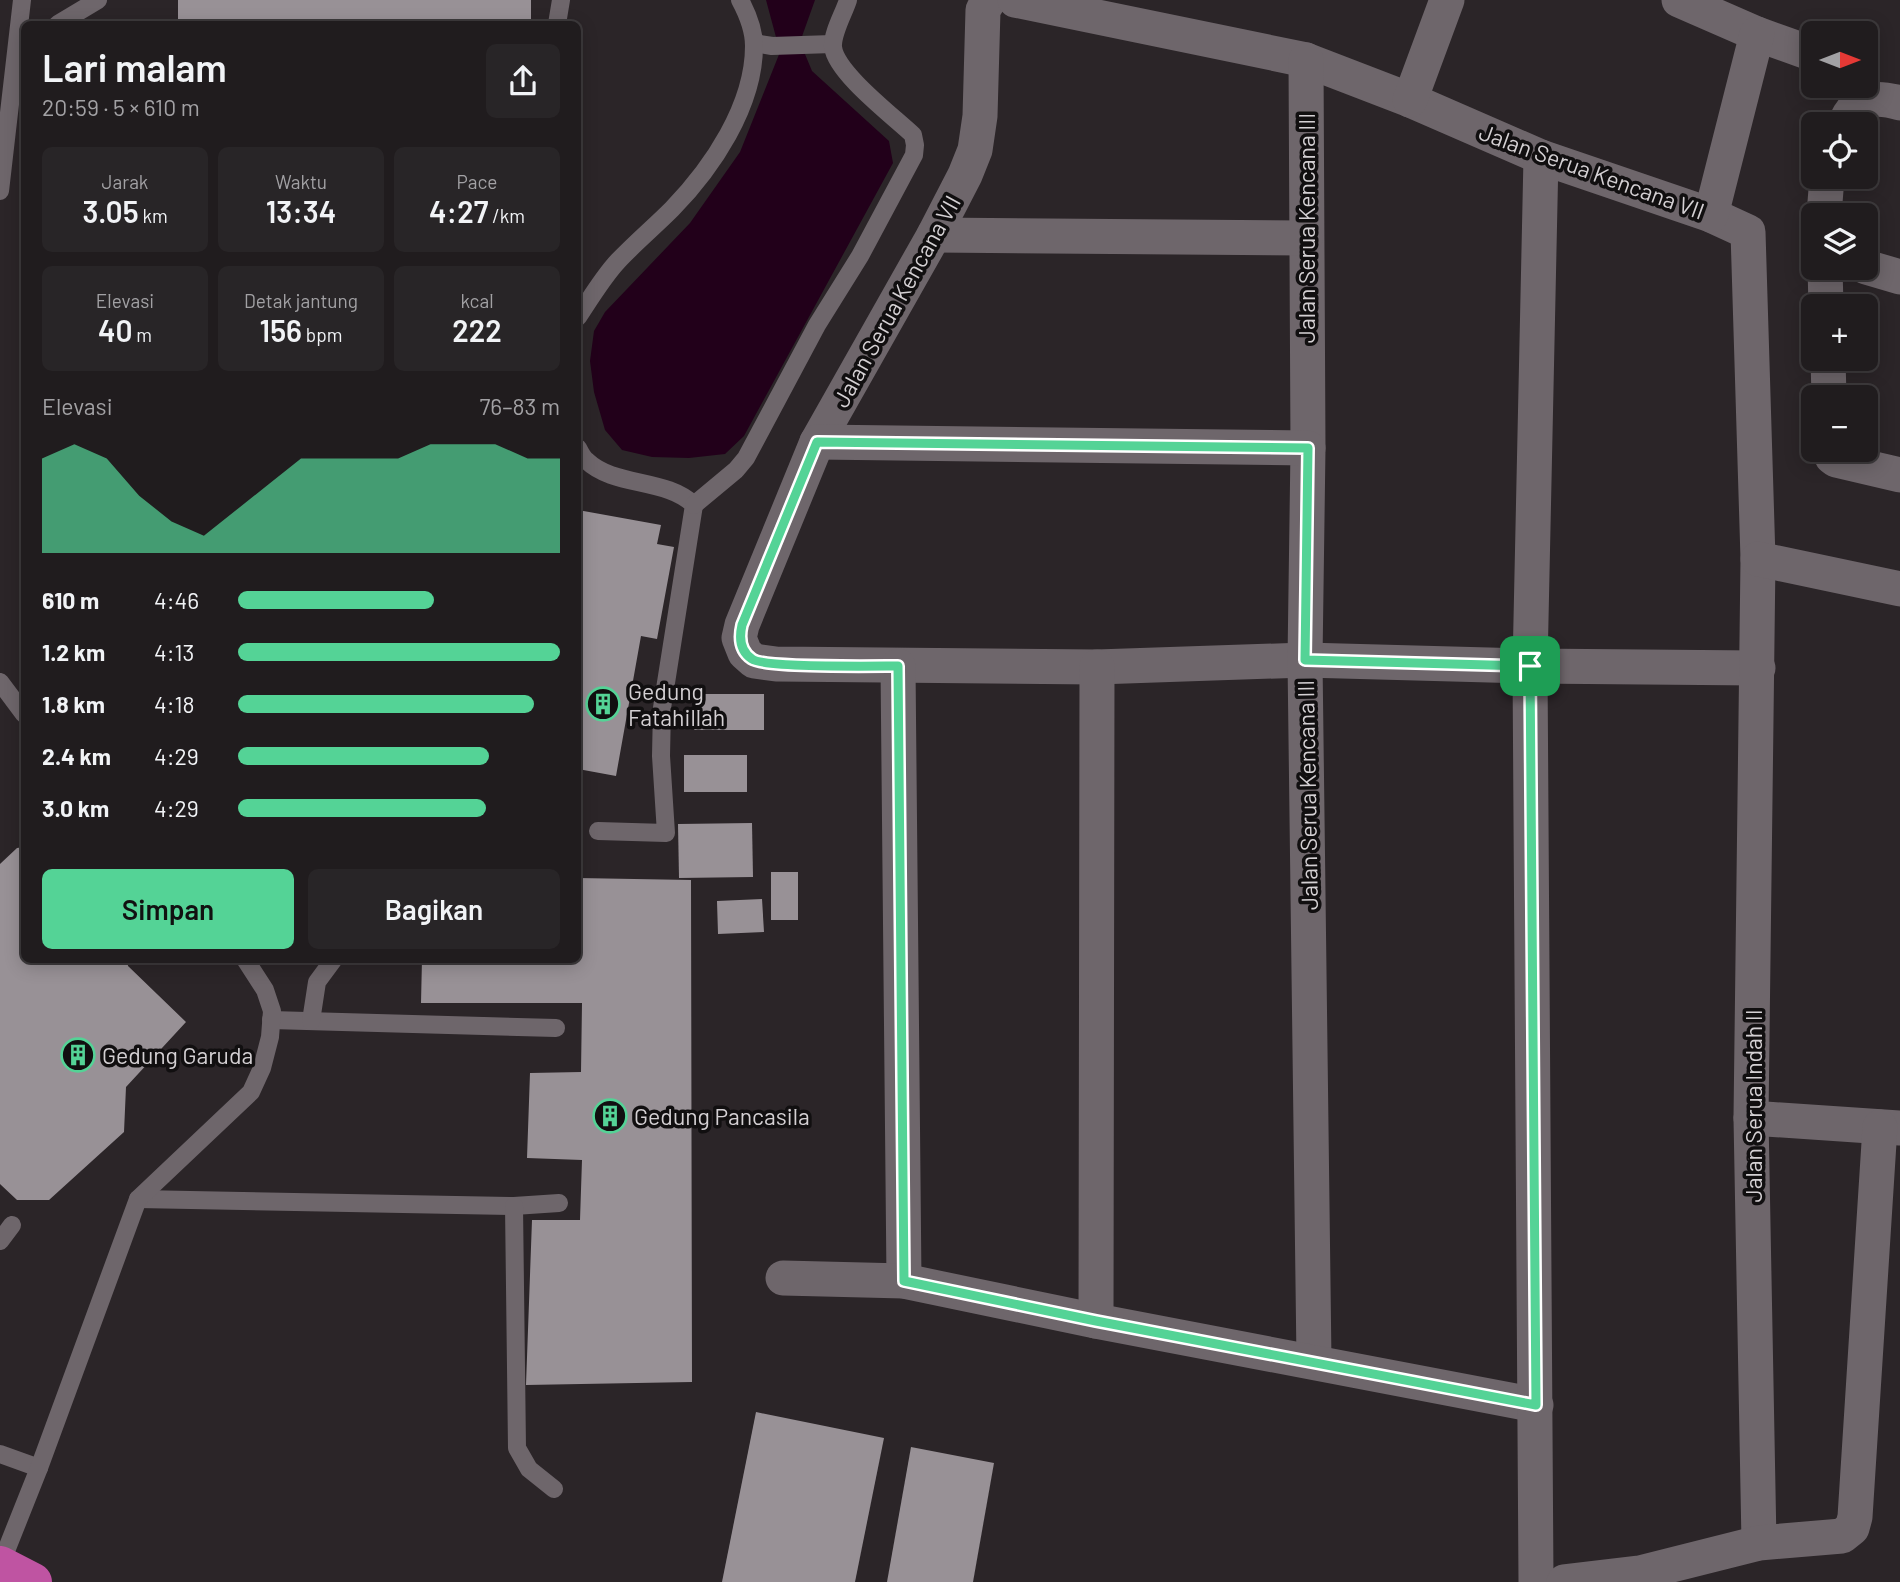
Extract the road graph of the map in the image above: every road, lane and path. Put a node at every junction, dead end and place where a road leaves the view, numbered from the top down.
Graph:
1 (22, 0) edge
2 (97, 0) edge
3 (561, 0) edge
4 (740, 0) edge
5 (848, 0) edge
6 (989, 0) edge
7 (1014, 0) edge
8 (1447, 0) edge
9 (1679, 0) edge
10 (21, 21) edge
11 (63, 21) edge
12 (558, 21) edge
13 (21, 28) edge
14 (1757, 34) junction
15 (832, 44) junction
16 (763, 45) junction
17 (1801, 50) edge
18 (20, 56) edge
19 (1306, 60) junction
20 (1410, 100) junction
21 (1900, 103) edge
22 (1854, 112) edge
23 (1541, 157) junction
24 (0, 191) edge
25 (1712, 215) junction
26 (934, 235) junction
27 (1305, 238) junction
28 (1878, 270) edge
29 (1900, 276) edge
30 (581, 313) edge
31 (817, 442) junction
32 (1308, 448) junction
33 (581, 452) edge
34 (1845, 462) edge
35 (1900, 475) edge
36 (694, 505) junction
37 (1758, 559) junction
38 (1900, 589) edge
39 (1305, 660) junction
40 (898, 666) junction
41 (1530, 666) junction
42 (1097, 667) junction
43 (1758, 668) junction
44 (0, 682) edge
45 (21, 710) edge
46 (598, 831) dead end
47 (248, 963) edge
48 (331, 963) edge
49 (271, 1020) junction
50 (311, 1021) junction
51 (556, 1028) dead end
52 (1751, 1118) junction
53 (1890, 1127) edge
54 (138, 1199) junction
55 (559, 1203) dead end
56 (514, 1206) junction
57 (12, 1225) dead end
58 (0, 1241) edge
59 (783, 1278) dead end
60 (904, 1281) junction
61 (1096, 1321) junction
62 (1314, 1361) junction
63 (1536, 1405) junction
64 (0, 1454) edge
65 (39, 1468) junction
66 (554, 1489) dead end
67 (1759, 1543) junction
68 (0, 1566) edge
69 (1640, 1578) edge
70 (33, 1582) edge
71 (1536, 1582) edge
72 (1564, 1582) edge

1 - 10 lane
2 - 11 lane
3 - 12 lane
4 - 16 lane
5 - 15 lane
6 - 26 street, Jalan Serua Kencana VII
7 - 19 street, Jalan Serua Kencana VII
8 - 20 street
9 - 14 street
13 - 18 lane
14 - 17 street
14 - 25 street
15 - 16 lane
15 - 36 lane
16 - 30 lane
18 - 24 lane
19 - 20 street, Jalan Serua Kencana VII
19 - 27 street, Jalan Serua Kencana III
20 - 23 street, Jalan Serua Kencana VII
21 - 22 street
23 - 25 street, Jalan Serua Kencana VII
23 - 41 street
25 - 37 street, Jalan Serua Kencana VII
26 - 27 street
26 - 31 street, Jalan Serua Kencana VII
27 - 32 street, Jalan Serua Kencana III
28 - 29 street
31 - 32 street
31 - 40 street, Jalan Serua Kencana VII
32 - 39 street, Jalan Serua Kencana III
33 - 36 lane
34 - 35 street
36 - 46 lane
37 - 38 street
37 - 43 street, Jalan Serua Kencana VII
39 - 41 street, Jalan Serua Kencana VII
39 - 42 street, Jalan Serua Kencana VII
39 - 62 street, Jalan Serua Kencana III
40 - 42 street, Jalan Serua Kencana VII
40 - 60 street
41 - 43 street, Jalan Serua Kencana VII
41 - 63 street
42 - 61 street
43 - 52 street, Jalan Serua Indah II
44 - 45 lane
47 - 49 lane
48 - 50 lane
49 - 50 lane
49 - 54 lane
50 - 51 lane
52 - 53 street
52 - 67 street, Jalan Serua Indah II
53 - 67 street
54 - 56 lane
54 - 65 lane
55 - 56 lane
56 - 66 lane
57 - 58 lane
59 - 60 street
60 - 61 street
61 - 62 street
62 - 63 street
63 - 71 street
64 - 65 lane
65 - 68 lane
67 - 69 street
68 - 70 highway
69 - 72 street

